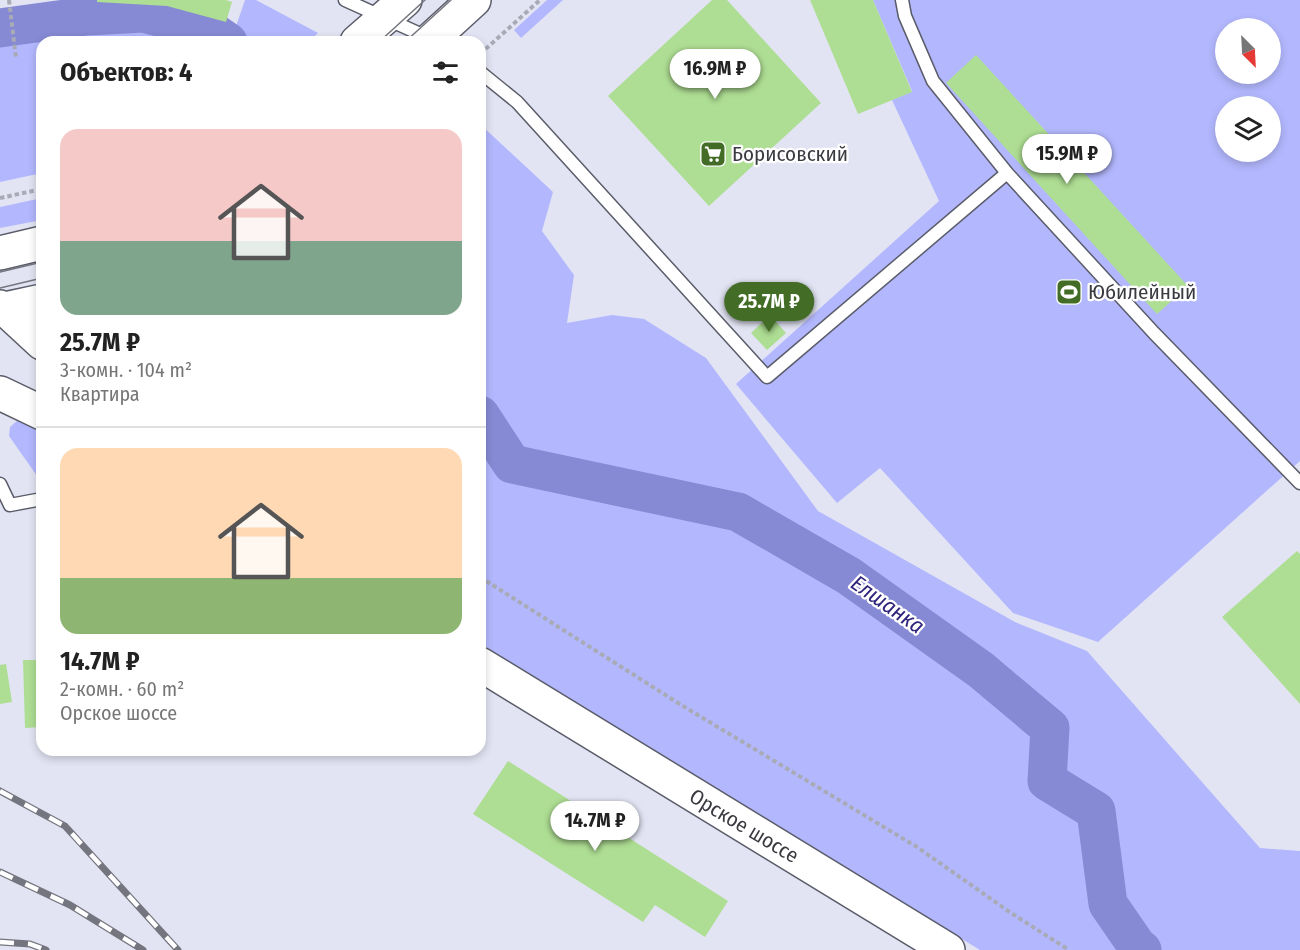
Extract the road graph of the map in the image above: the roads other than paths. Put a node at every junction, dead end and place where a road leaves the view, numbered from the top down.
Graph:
1 (345, 0) edge
2 (474, 0) edge
3 (902, 0) edge
4 (395, 9) edge
5 (364, 36) edge
6 (426, 36) edge
7 (437, 36) edge
8 (486, 77) edge
9 (1007, 173) junction
10 (36, 244) edge
11 (0, 253) edge
12 (36, 302) edge
13 (2, 309) edge
14 (36, 338) edge
15 (0, 393) edge
16 (36, 410) edge
17 (1299, 479) edge
18 (2, 492) edge
19 (36, 500) edge
20 (486, 668) edge
21 (948, 950) edge

1 - 4 lane
2 - 7 main road
3 - 9 lane
4 - 5 main road
4 - 6 lane
8 - 9 lane
9 - 17 lane
10 - 11 main road
12 - 13 main road
13 - 14 main road
15 - 16 main road
18 - 19 lane
20 - 21 main road, Орское шоссе

